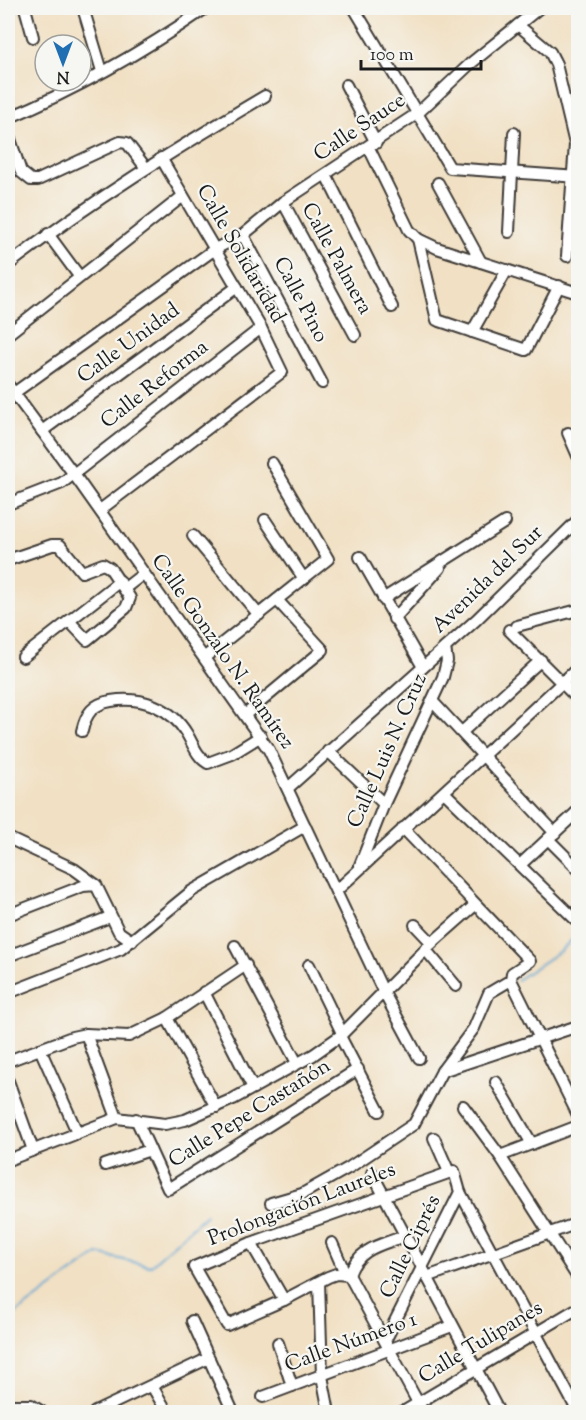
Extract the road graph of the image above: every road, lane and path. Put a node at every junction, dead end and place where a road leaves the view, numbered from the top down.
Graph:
1 (25, 8) edge
2 (83, 8) edge
3 (206, 8) edge
4 (354, 8) edge
5 (538, 8) edge
6 (518, 25) junction
7 (33, 38) dead end
8 (102, 71) junction
9 (346, 85) dead end
10 (265, 96) dead end
11 (418, 113) junction
12 (8, 118) edge
13 (8, 133) edge
14 (513, 133) dead end
15 (577, 142) edge
16 (373, 145) junction
17 (161, 158) junction
18 (146, 168) junction
19 (512, 174) junction
20 (326, 175) junction
21 (575, 177) edge
22 (438, 183) dead end
23 (183, 196) junction
24 (282, 202) junction
25 (509, 232) dead end
26 (48, 234) junction
27 (243, 235) junction
28 (418, 239) junction
29 (215, 249) junction
30 (567, 256) dead end
31 (481, 262) junction
32 (8, 265) edge
33 (507, 270) junction
34 (79, 276) junction
35 (559, 286) junction
36 (237, 287) junction
37 (579, 293) edge
38 (392, 307) dead end
39 (261, 328) junction
40 (472, 332) junction
41 (8, 334) edge
42 (355, 335) dead end
43 (322, 383) dead end
44 (11, 389) edge
45 (42, 431) junction
46 (568, 433) dead end
47 (579, 456) edge
48 (272, 463) dead end
49 (74, 473) junction
50 (8, 504) edge
51 (100, 510) junction
52 (265, 520) dead end
53 (579, 520) edge
54 (505, 522) dead end
55 (193, 536) dead end
56 (360, 557) dead end
57 (450, 558) junction
58 (8, 560) edge
59 (143, 574) junction
60 (304, 579) junction
61 (123, 584) junction
62 (383, 599) junction
63 (277, 600) junction
64 (579, 610) edge
65 (259, 615) junction
66 (394, 619) junction
67 (69, 621) junction
68 (445, 648) junction
69 (23, 657) dead end
70 (205, 657) junction
71 (541, 660) junction
72 (423, 667) junction
73 (579, 668) edge
74 (563, 684) junction
75 (579, 699) edge
76 (432, 701) junction
77 (246, 714) junction
78 (82, 731) dead end
79 (462, 732) junction
80 (261, 736) junction
81 (328, 751) junction
82 (484, 757) junction
83 (288, 788) junction
84 (445, 793) junction
85 (384, 804) junction
86 (579, 812) edge
87 (305, 826) junction
88 (403, 828) junction
89 (551, 836) junction
90 (8, 838) edge
91 (521, 864) junction
92 (359, 868) junction
93 (579, 870) edge
94 (96, 885) junction
95 (336, 891) junction
96 (475, 905) junction
97 (8, 915) edge
98 (110, 917) junction
99 (579, 922) edge
100 (415, 925) dead end
101 (132, 941) junction
102 (235, 946) dead end
103 (428, 946) junction
104 (8, 956) edge
105 (246, 964) junction
106 (309, 965) dead end
107 (512, 980) junction
108 (456, 986) dead end
109 (383, 991) junction
110 (204, 992) junction
111 (8, 993) edge
112 (167, 1018) junction
113 (579, 1026) edge
114 (86, 1034) junction
115 (341, 1035) junction
116 (540, 1040) junction
117 (40, 1048) junction
118 (419, 1058) dead end
119 (8, 1061) edge
120 (297, 1064) junction
121 (358, 1070) junction
122 (442, 1071) junction
123 (8, 1081) edge
124 (496, 1082) dead end
125 (253, 1088) junction
126 (464, 1106) dead end
127 (216, 1107) junction
128 (379, 1111) dead end
129 (579, 1115) edge
130 (117, 1118) junction
131 (136, 1119) junction
132 (579, 1126) edge
133 (77, 1132) junction
134 (434, 1138) dead end
135 (532, 1144) junction
136 (33, 1150) junction
137 (150, 1150) junction
138 (500, 1156) junction
139 (8, 1160) edge
140 (105, 1165) dead end
141 (452, 1171) junction
142 (372, 1173) dead end
143 (460, 1192) junction
144 (383, 1194) junction
145 (271, 1203) dead end
146 (579, 1222) edge
147 (550, 1233) junction
148 (405, 1236) junction
149 (251, 1243) junction
150 (332, 1243) dead end
151 (492, 1254) junction
152 (347, 1274) junction
153 (425, 1274) junction
154 (579, 1278) edge
155 (319, 1282) junction
156 (284, 1300) junction
157 (579, 1308) edge
158 (192, 1321) dead end
159 (452, 1326) junction
160 (537, 1333) junction
161 (386, 1339) junction
162 (278, 1343) dead end
163 (391, 1350) junction
164 (209, 1358) junction
165 (474, 1370) junction
166 (322, 1376) junction
167 (152, 1386) junction
168 (292, 1386) junction
169 (263, 1396) dead end
170 (8, 1405) edge
171 (420, 1408) edge
172 (578, 1412) edge
173 (42, 1413) edge
174 (95, 1413) edge
175 (167, 1413) edge
176 (233, 1413) edge
177 (329, 1413) edge
178 (403, 1413) edge
179 (499, 1413) edge

1 - 7 street
2 - 8 street
3 - 8 street
4 - 11 street
5 - 6 street, Calle Sauce
6 - 11 street, Calle Sauce
6 - 15 street
8 - 12 street
9 - 16 street
10 - 17 street
11 - 16 street, Calle Sauce
11 - 19 street
13 - 18 street
14 - 19 street
15 - 21 street
16 - 20 street, Calle Sauce
16 - 28 street
17 - 18 street
17 - 23 street, Calle Solidaridad
18 - 26 street
19 - 21 street
19 - 25 street
20 - 24 street, Calle Sauce
20 - 38 street
21 - 30 street
22 - 31 street
23 - 29 street, Calle Solidaridad
23 - 34 street
24 - 27 street, Calle Sauce
24 - 42 street, Calle Palmera
26 - 32 street
26 - 34 street
27 - 29 street, Calle Sauce
27 - 43 street, Calle Pino
28 - 31 street
28 - 40 street
29 - 36 street, Calle Solidaridad
29 - 44 street, Calle Sauce
31 - 33 street
33 - 35 street
33 - 40 street
34 - 41 street
35 - 37 street
35 - 40 street
36 - 39 street, Calle Solidaridad
36 - 45 street, Calle Unidad
39 - 49 street, Calle Reforma
39 - 51 street, Calle Solidaridad
44 - 45 street, Calle Gonzalo N. Ramírez
45 - 49 street, Calle Gonzalo N. Ramírez
46 - 47 street
48 - 60 street
49 - 50 street, Calle Reforma
49 - 51 street, Calle Gonzalo N. Ramírez
51 - 59 street, Calle Gonzalo N. Ramírez
52 - 60 street
53 - 68 street, Avenida del Sur
54 - 57 street
55 - 65 street
56 - 62 street, Avenida del Sur
57 - 62 street
57 - 66 street
58 - 61 street
59 - 61 street
59 - 70 street, Calle Gonzalo N. Ramírez
60 - 63 street
61 - 67 street
61 - 67 street
62 - 66 street, Avenida del Sur
63 - 65 street
63 - 77 street
64 - 71 street
65 - 70 street
66 - 72 street, Avenida del Sur
67 - 69 street
68 - 72 street, Avenida del Sur
68 - 76 street, Calle Luis N. Cruz
70 - 77 street, Calle Gonzalo N. Ramírez
71 - 74 street
71 - 79 street
72 - 81 street, Avenida del Sur
73 - 74 street
74 - 75 street
74 - 82 street
76 - 79 street
76 - 85 street, Calle Luis N. Cruz
77 - 80 street, Calle Gonzalo N. Ramírez
78 - 80 street
79 - 82 street
80 - 83 street, Calle Gonzalo N. Ramírez
81 - 83 street, Avenida del Sur
81 - 85 street
82 - 84 street
82 - 89 street
83 - 87 street, Calle Gonzalo N. Ramírez
84 - 88 street
84 - 91 street
85 - 92 street, Calle Luis N. Cruz
86 - 89 street
87 - 95 street, Calle Gonzalo N. Ramírez
87 - 101 street
88 - 92 street
88 - 96 street
89 - 91 street
89 - 93 street
90 - 94 street
91 - 99 street
92 - 95 street
94 - 97 street
94 - 98 street
95 - 109 street, Calle Gonzalo N. Ramírez
96 - 103 street
96 - 107 street
98 - 101 street
98 - 104 street
100 - 103 street
101 - 111 street
102 - 105 street
103 - 108 street
103 - 109 street
105 - 110 street
105 - 120 street
106 - 115 street
107 - 116 street
107 - 122 street
109 - 115 street
109 - 118 street, Calle Gonzalo N. Ramírez
110 - 112 street
110 - 125 street
112 - 114 street
112 - 127 street
113 - 116 street
114 - 117 street
114 - 130 street
115 - 120 street
115 - 121 street
116 - 122 street
116 - 129 street
117 - 119 street
117 - 133 street
120 - 125 street
121 - 128 street
121 - 137 street, Calle Pepe Castañón
122 - 145 street
123 - 136 street
124 - 135 street
125 - 127 street
126 - 138 street
127 - 131 street
130 - 131 street
130 - 133 street
131 - 137 street, Calle Pepe Castañón
132 - 135 street
133 - 136 street
134 - 141 street, Calle Ciprés
135 - 138 street
136 - 139 street
137 - 140 street
138 - 147 street
141 - 143 street, Calle Ciprés
141 - 144 street, Prolongación Laureles
142 - 144 street
143 - 151 street
143 - 153 street, Calle Ciprés
144 - 148 street
144 - 149 street, Prolongación Laureles
146 - 147 street
147 - 151 street
147 - 154 street
148 - 152 street
148 - 153 street
149 - 156 street
149 - 156 street, Prolongación Laureles
150 - 152 street
151 - 153 street
151 - 160 street
152 - 155 street
152 - 161 street
153 - 159 street
153 - 161 street, Calle Ciprés
155 - 156 street
155 - 166 street
157 - 160 street, Calle Tulipanes
158 - 164 street
159 - 163 street, Calle Número 1
159 - 165 street
160 - 165 street, Calle Tulipanes
160 - 172 street
161 - 163 street
162 - 168 street
163 - 166 street, Calle Número 1
163 - 171 street
164 - 167 street
164 - 176 street
165 - 171 street, Calle Tulipanes
165 - 179 street
166 - 168 street, Calle Número 1
166 - 177 street
167 - 174 street
167 - 175 street
168 - 169 street, Calle Número 1
170 - 173 street
171 - 178 street, Calle Tulipanes

